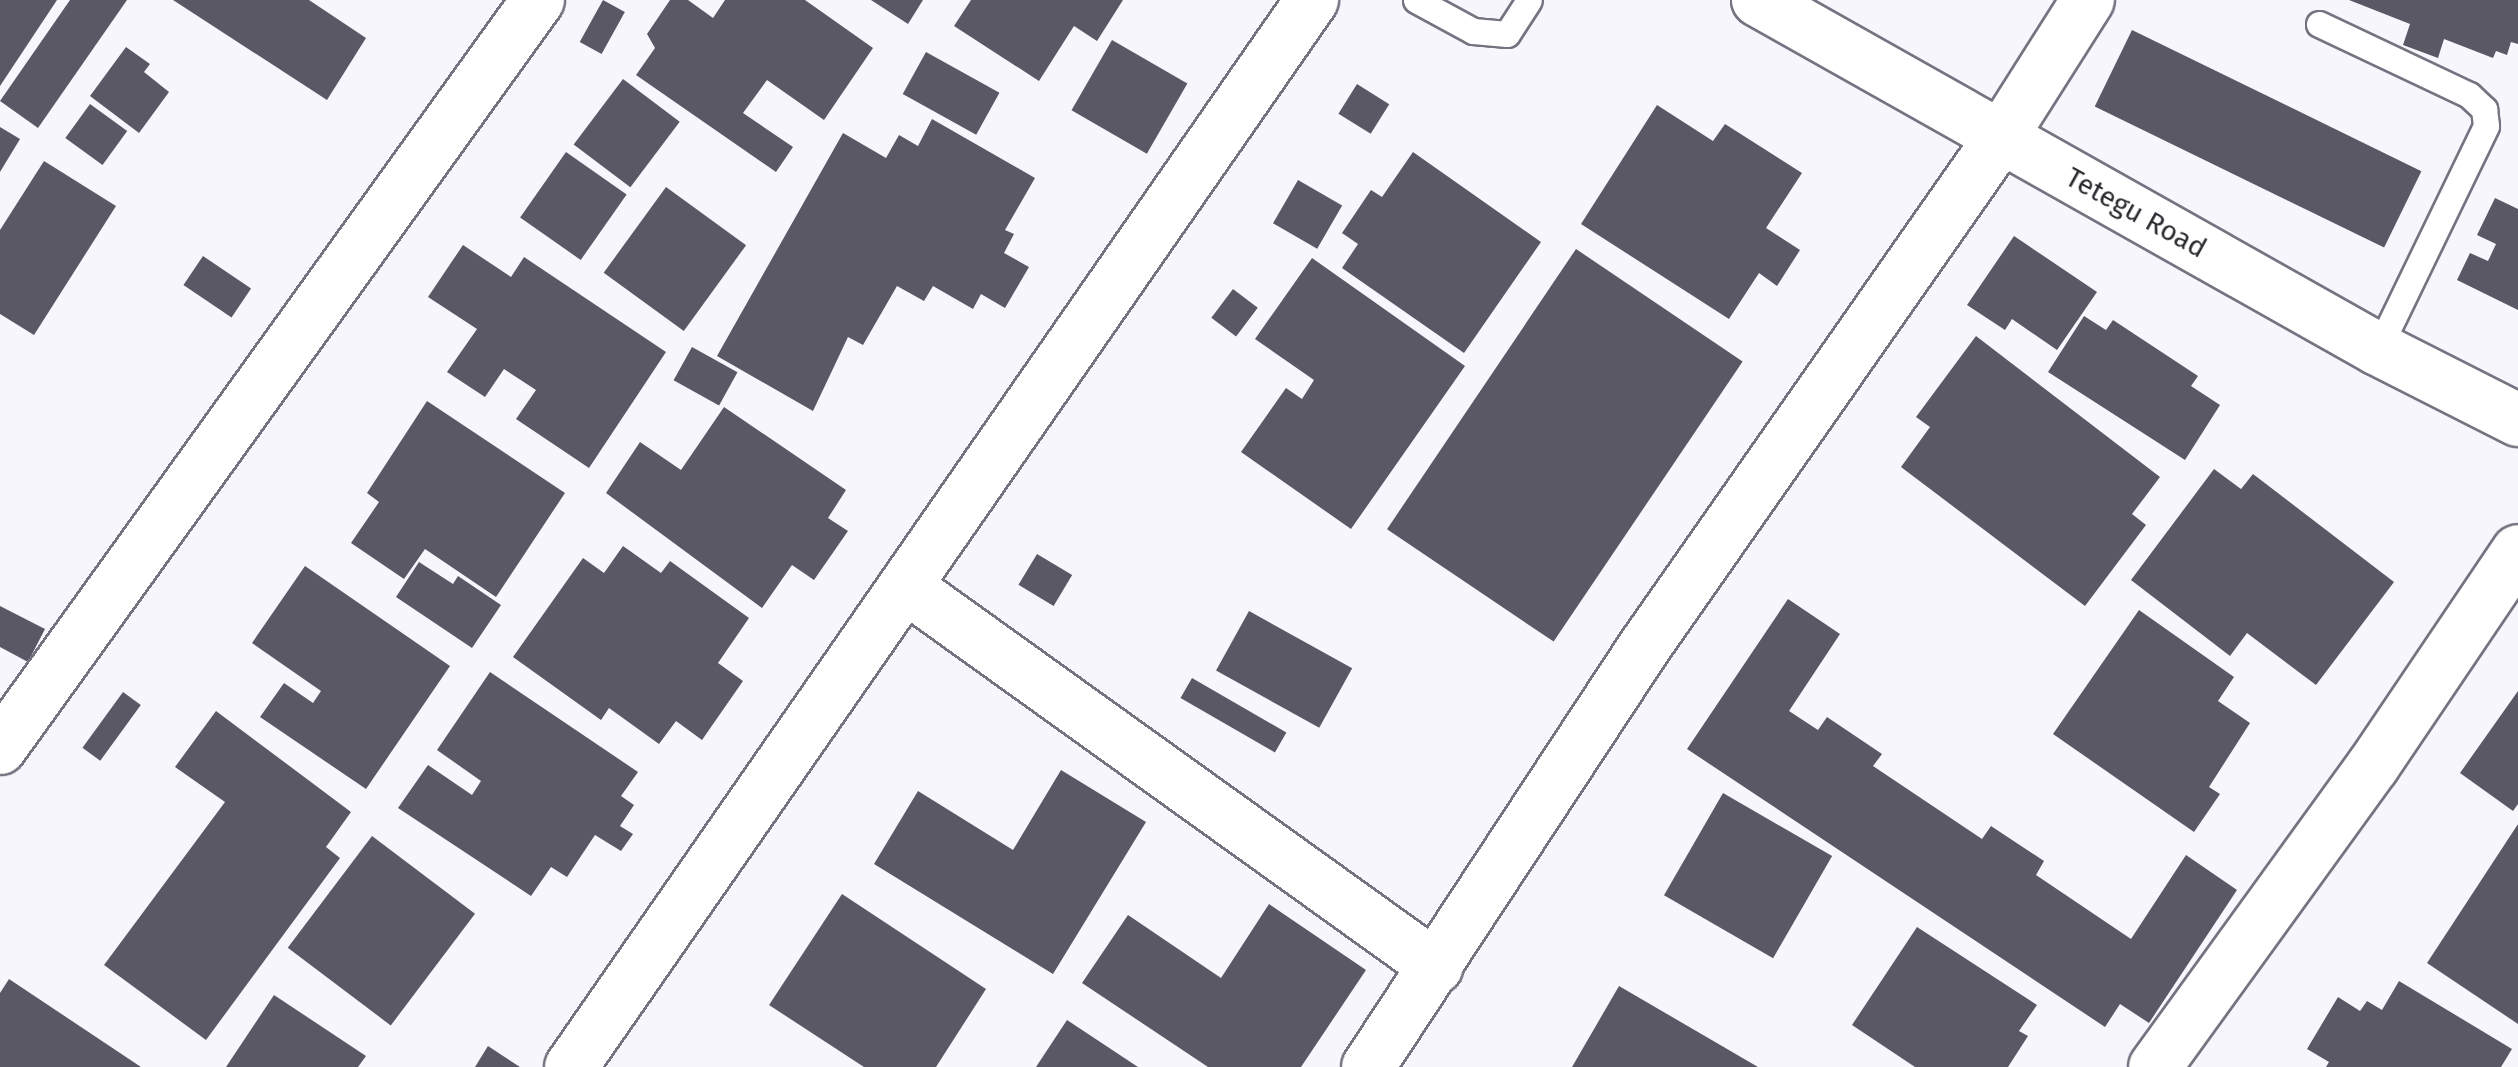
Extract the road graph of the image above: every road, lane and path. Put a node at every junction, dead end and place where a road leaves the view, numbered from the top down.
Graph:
1 (538, 0) edge
2 (1312, 0) edge
3 (1416, 0) edge
4 (1530, 0) edge
5 (1758, 0) edge
6 (2088, 0) edge
7 (2318, 24) dead end
8 (2001, 137) junction
9 (2378, 349) junction
10 (2518, 420) edge
11 (2518, 551) edge
12 (905, 586) junction
13 (0, 748) edge
14 (1436, 967) junction
15 (571, 1067) edge
16 (1368, 1067) edge
17 (2155, 1067) edge

1 - 13 street
2 - 12 street
3 - 4 lane
5 - 8 street, Tetegu Road
6 - 8 street
7 - 9 lane
8 - 9 street, Tetegu Road
8 - 14 street
9 - 10 street, Tetegu Road
11 - 17 street
12 - 14 street
12 - 15 street
14 - 16 street

